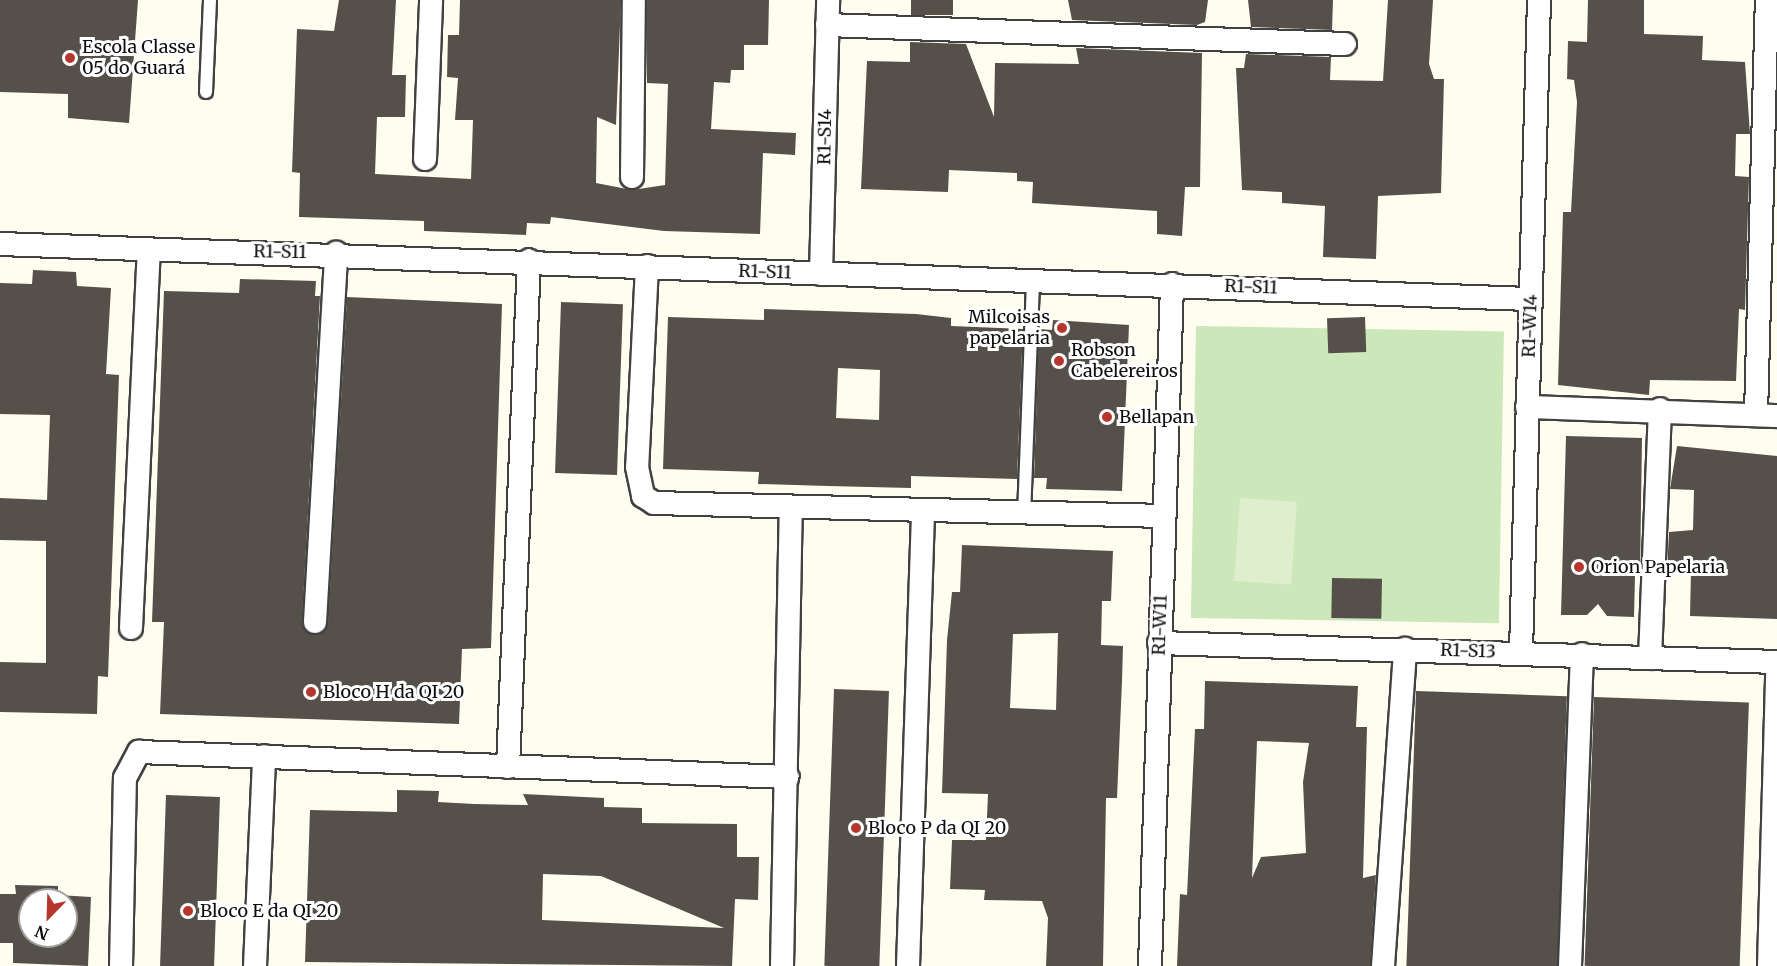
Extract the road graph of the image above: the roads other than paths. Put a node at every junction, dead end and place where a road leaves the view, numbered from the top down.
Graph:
1 (210, 0) edge
2 (431, 0) edge
3 (634, 0) edge
4 (828, 0) edge
5 (1539, 0) edge
6 (1767, 0) edge
7 (827, 25) junction
8 (1345, 44) dead end
9 (206, 92) dead end
10 (425, 159) dead end
11 (632, 177) dead end
12 (0, 244) edge
13 (149, 250) junction
14 (336, 253) junction
15 (529, 260) junction
16 (647, 266) junction
17 (821, 274) junction
18 (1034, 279) junction
19 (1172, 284) junction
20 (1768, 285) edge
21 (1531, 299) junction
22 (1527, 407) junction
23 (1660, 409) junction
24 (1766, 415) edge
25 (791, 508) junction
26 (923, 512) junction
27 (1024, 516) junction
28 (1164, 516) junction
29 (315, 622) dead end
30 (131, 628) dead end
31 (1159, 643) junction
32 (1405, 649) junction
33 (1521, 652) junction
34 (1582, 654) junction
35 (1650, 658) junction
36 (1777, 662) edge
37 (1777, 674) edge
38 (264, 756) junction
39 (508, 767) junction
40 (788, 777) junction
41 (121, 966) edge
42 (255, 966) edge
43 (782, 966) edge
44 (908, 966) edge
45 (1150, 966) edge
46 (1383, 966) edge
47 (1570, 966) edge
48 (1769, 966) edge

1 - 9 lane
2 - 10 street
3 - 11 street
4 - 7 street, R1-S14
5 - 21 street, R1-W14
6 - 20 street
7 - 8 street
7 - 17 street, R1-S14
12 - 13 street, R1-S11
13 - 14 street, R1-S11
13 - 30 street
14 - 15 street, R1-S11
14 - 29 street
15 - 16 street, R1-S11
15 - 39 street
16 - 17 street, R1-S11
16 - 25 street
17 - 18 street, R1-S11
18 - 19 street, R1-S11
18 - 27 lane
19 - 21 street, R1-S11
19 - 28 street, R1-W11
20 - 24 street
21 - 22 street, R1-W14
22 - 23 street
22 - 33 street, R1-W14
23 - 24 street
23 - 35 street
25 - 26 street
25 - 40 street
26 - 27 street
26 - 44 street
27 - 28 street
28 - 31 street, R1-W11
31 - 32 street, R1-S13
31 - 45 street, R1-W11
32 - 33 street, R1-S13
32 - 46 street
33 - 34 street, R1-S13
34 - 35 street, R1-S13
34 - 47 street
35 - 36 street, R1-S13
37 - 48 street
38 - 39 street
38 - 41 street
38 - 42 street
39 - 40 street
40 - 43 street

